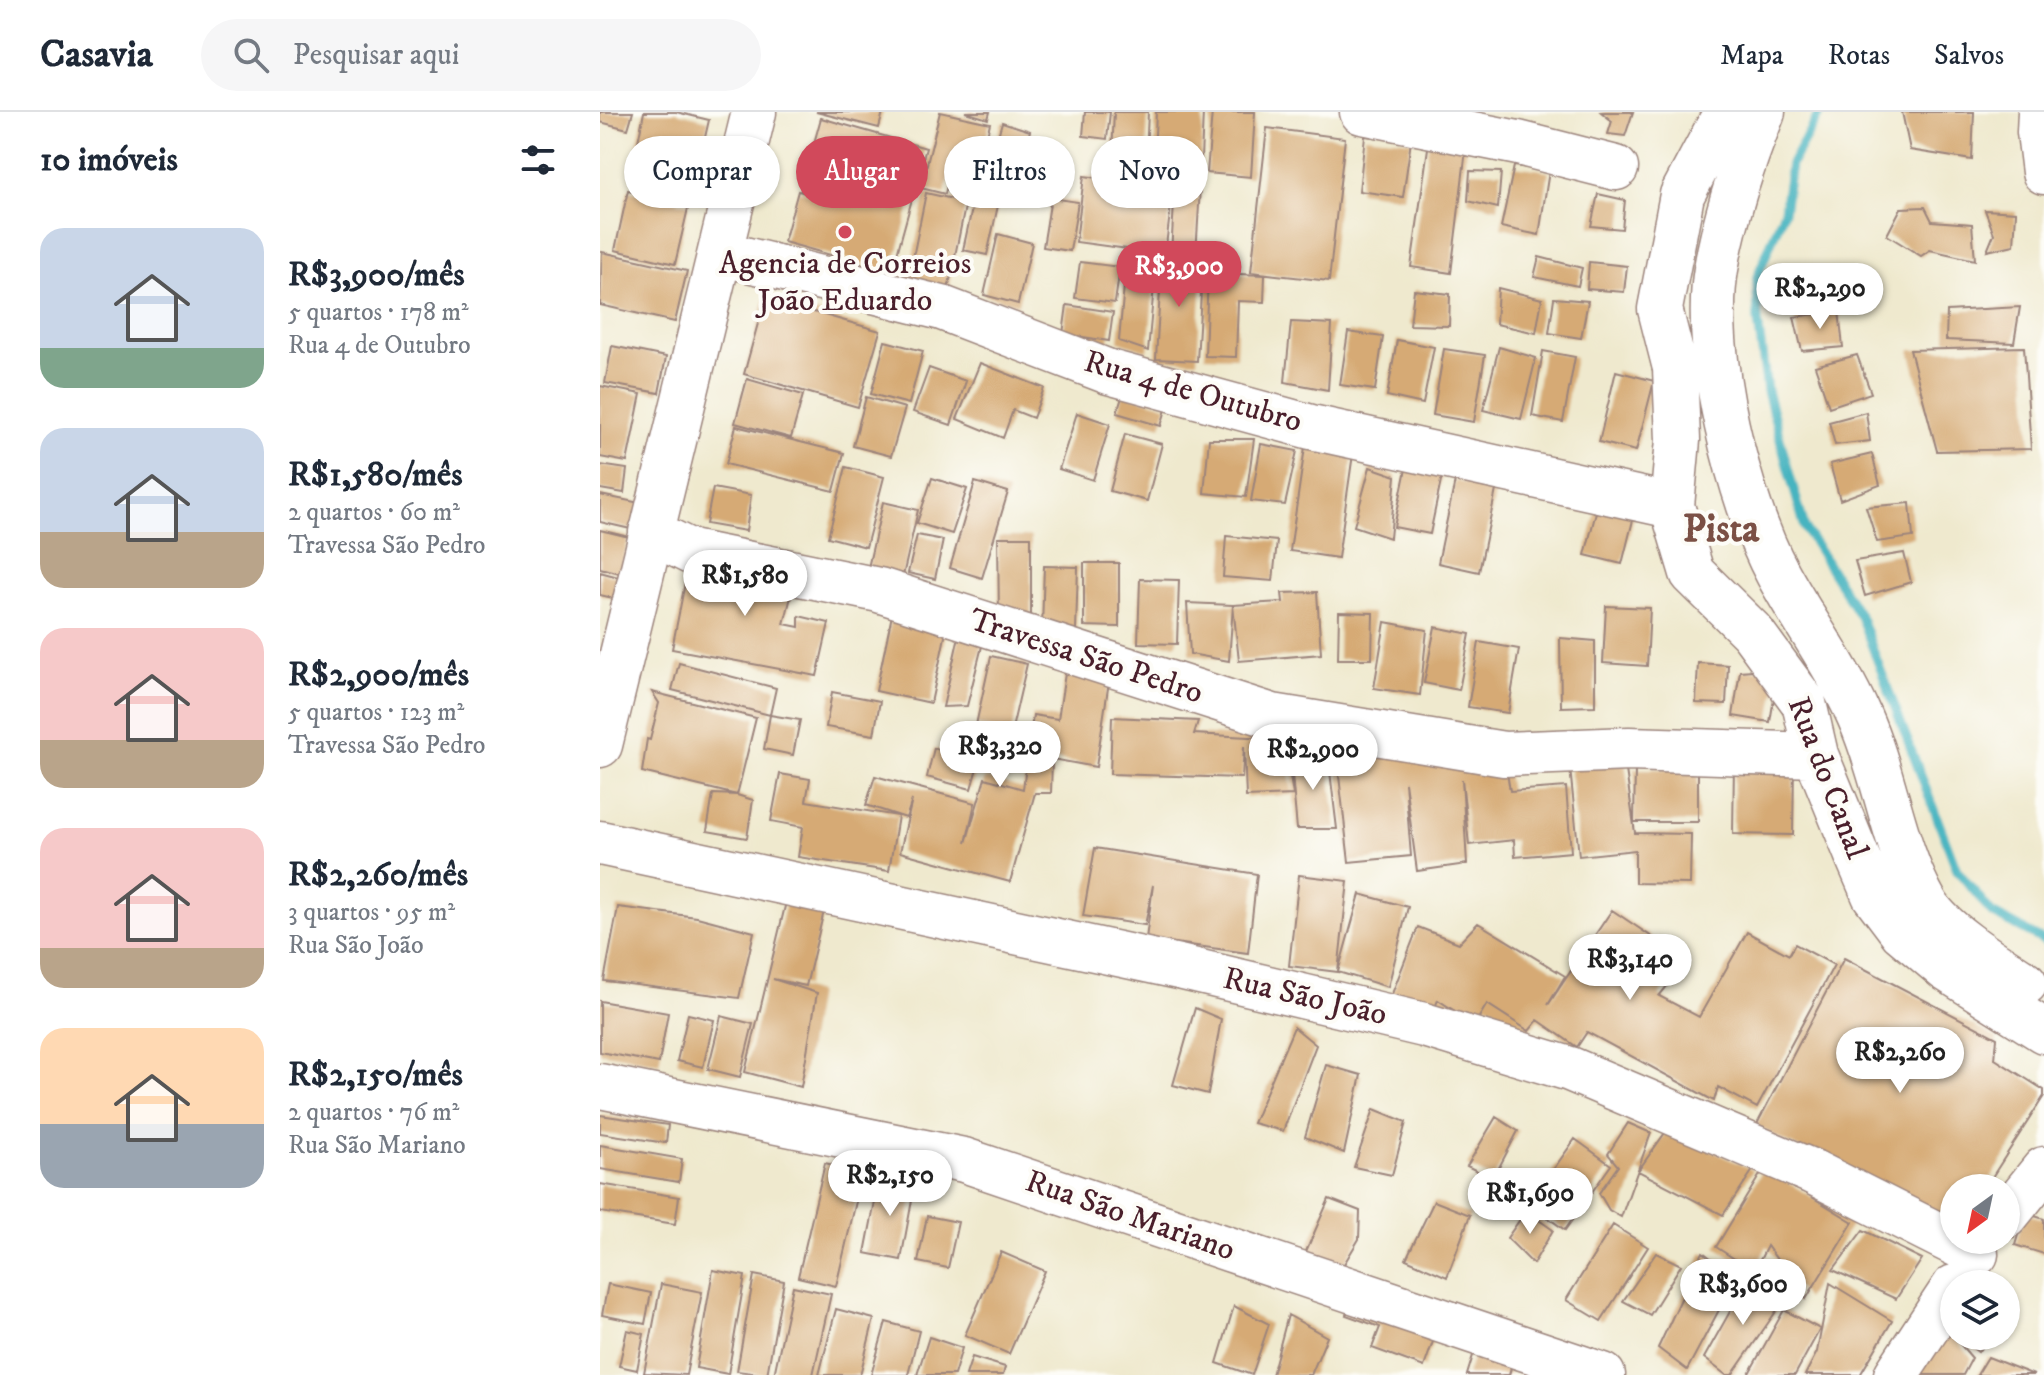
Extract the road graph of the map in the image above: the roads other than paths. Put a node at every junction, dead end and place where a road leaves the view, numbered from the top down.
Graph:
1 (754, 112) edge
2 (1362, 112) edge
3 (1726, 112) edge
4 (1763, 112) edge
5 (2040, 112) edge
6 (1616, 168) dead end
7 (2044, 172) edge
8 (720, 253) junction
9 (1672, 506) junction
10 (651, 532) junction
11 (614, 624) edge
12 (600, 745) edge
13 (1816, 755) junction
14 (600, 843) edge
15 (2044, 995) edge
16 (2044, 1031) edge
17 (600, 1086) edge
18 (2044, 1169) edge
19 (2020, 1199) edge
20 (1968, 1266) edge
21 (1603, 1375) edge
22 (1896, 1375) edge

1 - 8 street
2 - 6 street
3 - 9 street, Rua do Canal
4 - 15 street, Rua do Canal
5 - 7 street
8 - 9 street, Rua 4 de Outubro
8 - 10 street
9 - 13 street, Rua do Canal
10 - 11 street
10 - 13 street, Travessa São Pedro
11 - 12 street
13 - 16 street, Rua do Canal
14 - 20 street, Rua São João
17 - 21 street, Rua São Mariano
18 - 19 street
20 - 22 street

